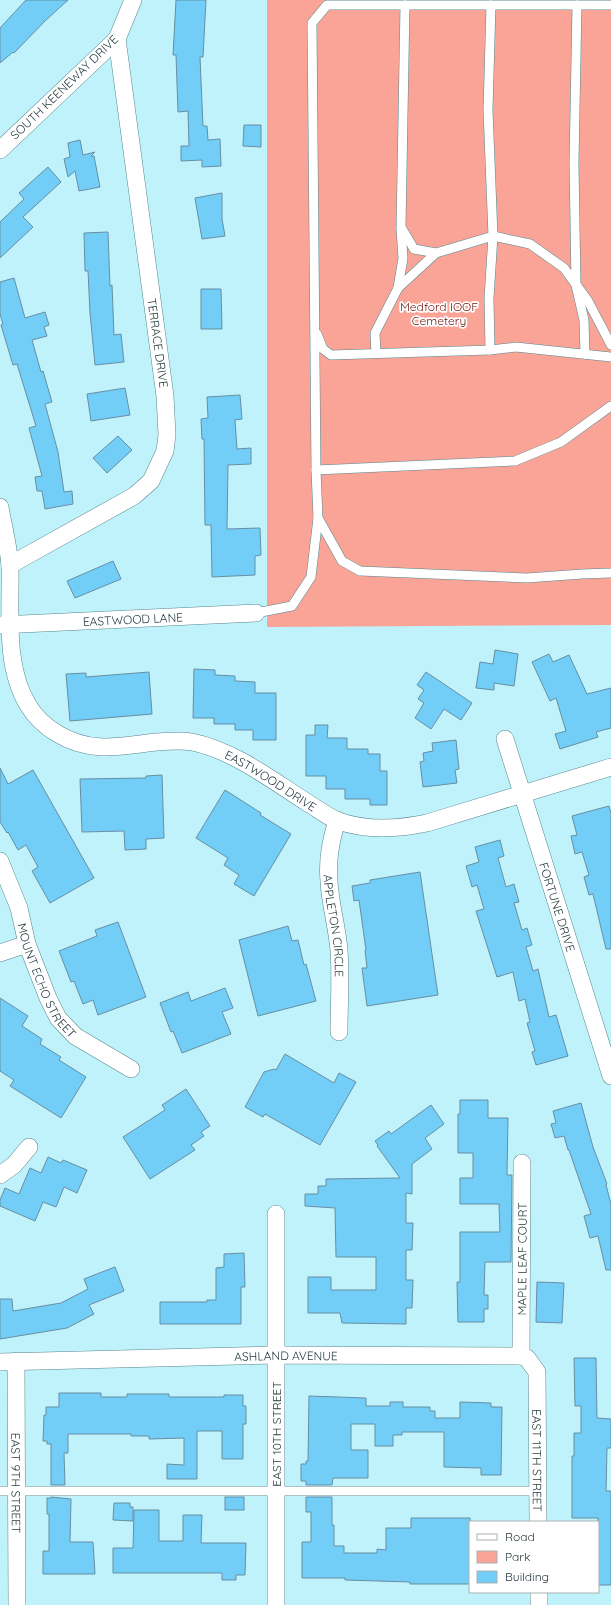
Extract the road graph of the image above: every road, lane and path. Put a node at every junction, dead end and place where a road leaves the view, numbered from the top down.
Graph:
1 (133, 0) edge
2 (405, 5) junction
3 (491, 5) junction
4 (577, 5) junction
5 (611, 5) edge
6 (117, 39) junction
7 (0, 150) edge
8 (401, 227) junction
9 (493, 236) junction
10 (436, 252) junction
11 (576, 286) junction
12 (398, 288) junction
13 (315, 330) junction
14 (611, 345) edge
15 (490, 350) junction
16 (376, 353) junction
17 (585, 354) junction
18 (611, 357) edge
19 (611, 406) edge
20 (316, 470) junction
21 (0, 507) edge
22 (318, 518) junction
23 (10, 565) junction
24 (611, 574) edge
25 (256, 613) joint
26 (5, 625) edge
27 (506, 738) dead end
28 (611, 767) edge
29 (523, 794) junction
30 (337, 820) junction
31 (0, 861) edge
32 (27, 944) junction
33 (0, 953) edge
34 (339, 1032) dead end
35 (131, 1069) dead end
36 (611, 1076) edge
37 (29, 1147) dead end
38 (522, 1163) dead end
39 (0, 1175) edge
40 (276, 1214) dead end
41 (276, 1355) junction
42 (521, 1356) junction
43 (8, 1362) edge
44 (538, 1490) junction
45 (8, 1491) edge
46 (276, 1491) junction
47 (538, 1521) edge
48 (539, 1593) edge
49 (17, 1605) edge
50 (276, 1605) edge
51 (539, 1605) edge

1 - 6 street, SOUTH KEENEWAY DRIVE
2 - 3 lane
2 - 8 lane
2 - 13 lane
3 - 4 lane
3 - 9 lane
4 - 5 lane
4 - 11 lane
6 - 7 street, SOUTH KEENEWAY DRIVE
6 - 23 street, TERRACE DRIVE
8 - 10 lane
8 - 12 lane
9 - 10 lane
9 - 11 lane
9 - 15 lane
10 - 12 lane
11 - 14 lane
11 - 17 lane
12 - 16 lane
13 - 16 lane
13 - 20 lane
15 - 16 lane
15 - 17 lane
17 - 18 lane
19 - 20 lane
20 - 22 lane
21 - 23 street, EASTWOOD DRIVE
22 - 24 lane
22 - 25 lane
23 - 26 street, EASTWOOD DRIVE
25 - 26 street, EASTWOOD LANE
26 - 30 street, EASTWOOD DRIVE
27 - 29 street, FORTUNE DRIVE
28 - 29 street, EASTWOOD DRIVE
29 - 30 street, EASTWOOD DRIVE
29 - 36 street, FORTUNE DRIVE
30 - 34 street, APPLETON CIRCLE
31 - 32 street, MOUNT ECHO STREET
32 - 33 street
32 - 35 street, MOUNT ECHO STREET
37 - 39 street
38 - 42 street, MAPLE LEAF COURT
40 - 41 street, EAST 10TH STREET
41 - 42 street, ASHLAND AVENUE
41 - 43 street, ASHLAND AVENUE
41 - 46 street, EAST 10TH STREET
42 - 44 street, EAST 11TH STREET
43 - 45 street, EAST 9TH STREET
44 - 46 lane
44 - 47 street, EAST 11TH STREET
45 - 46 lane
45 - 49 street, EAST 9TH STREET
46 - 50 street, EAST 10TH STREET
48 - 51 street

